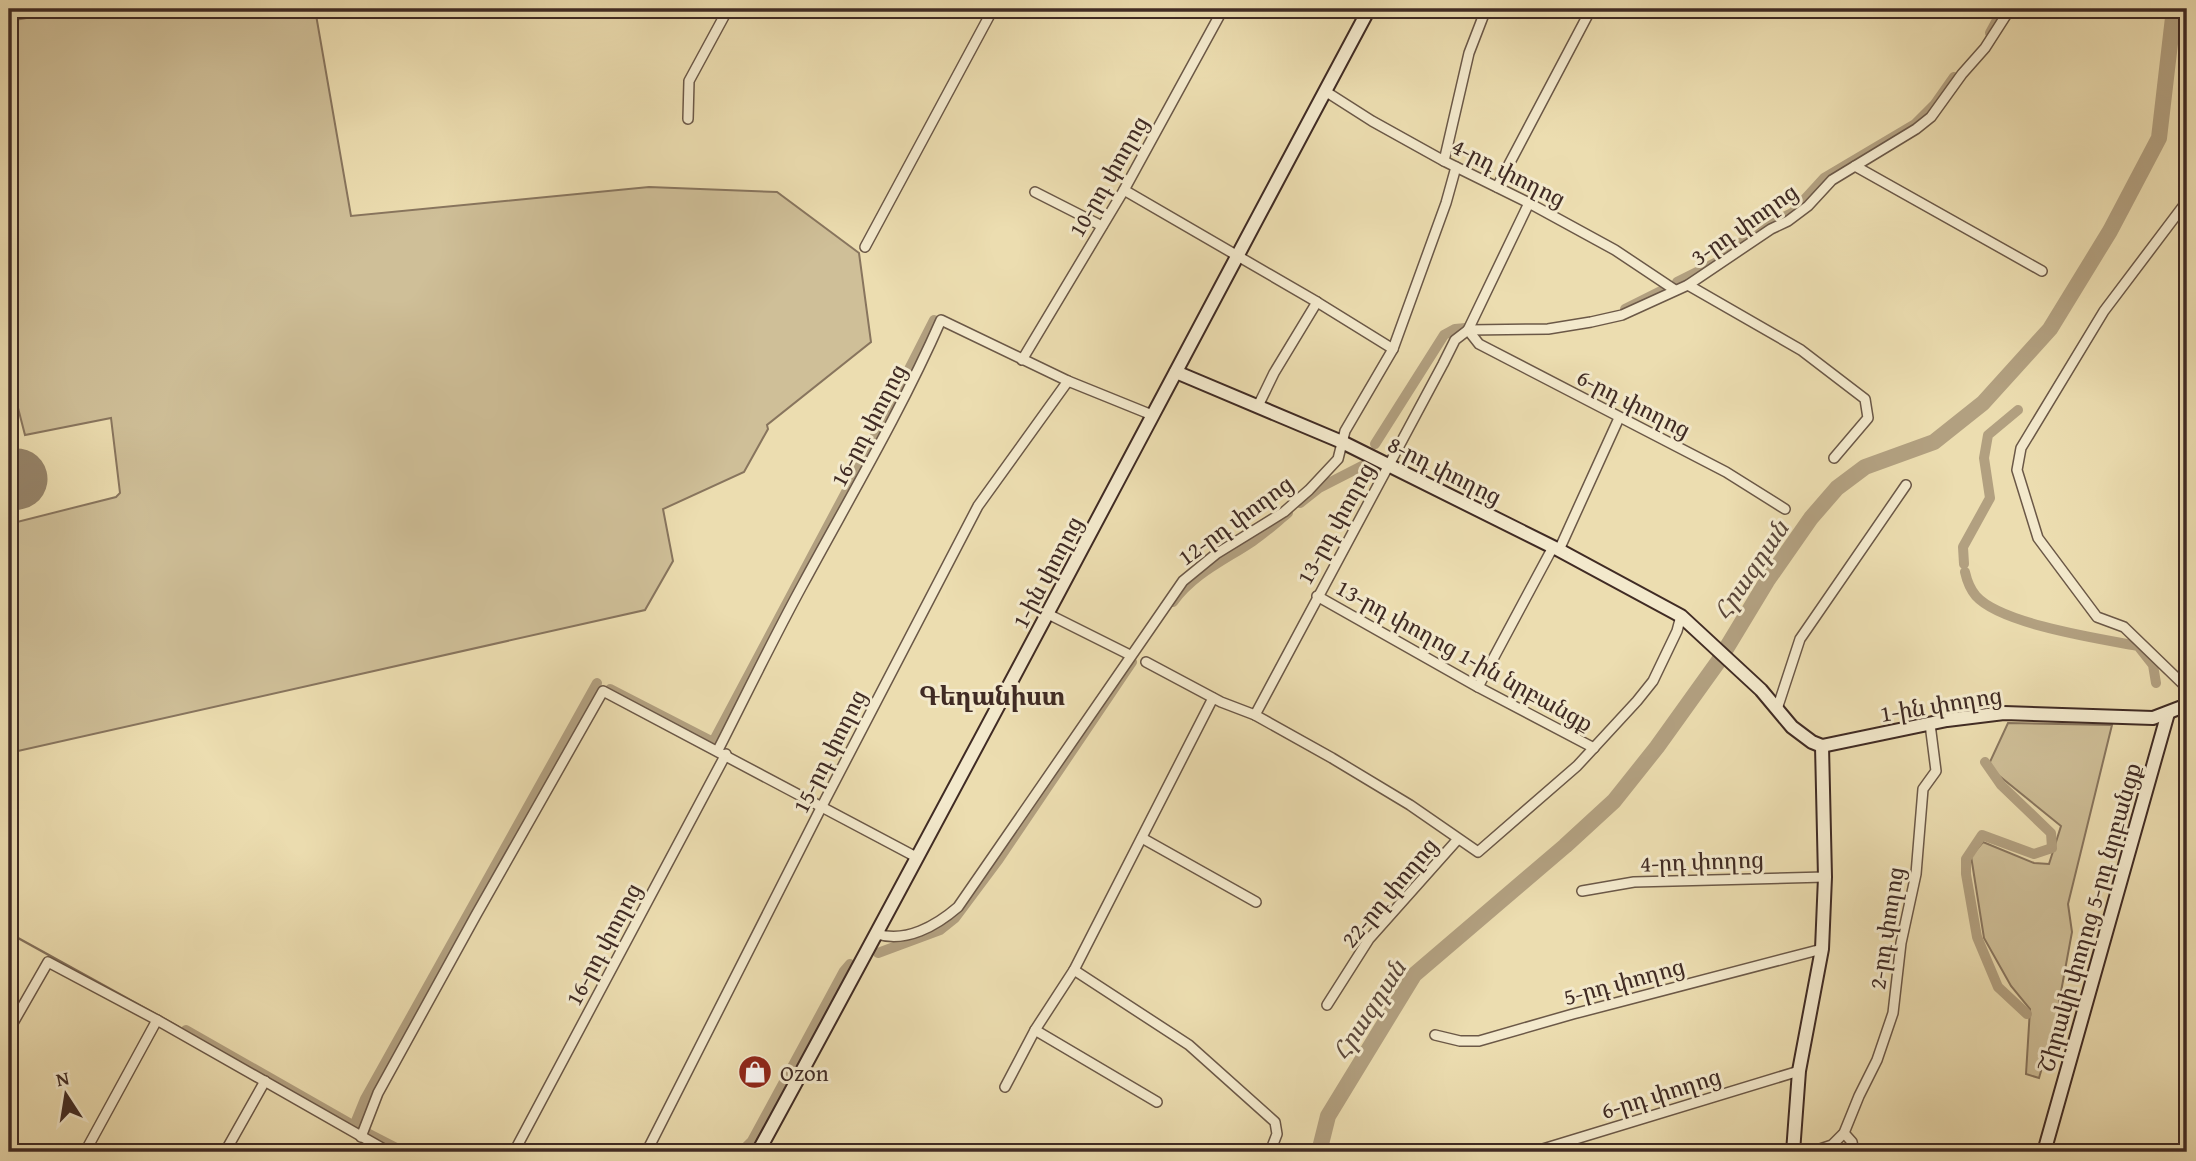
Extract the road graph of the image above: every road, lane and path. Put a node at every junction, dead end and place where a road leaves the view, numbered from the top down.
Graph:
1 (728, 9) edge
2 (993, 9) edge
3 (1223, 9) edge
4 (1369, 9) edge
5 (1486, 9) edge
6 (1591, 9) edge
7 (2010, 9) edge
8 (1325, 91) junction
9 (688, 119) dead end
10 (1444, 161) junction
11 (1855, 166) junction
12 (1456, 167) junction
13 (1497, 187) junction
14 (1124, 190) junction
15 (1035, 192) dead end
16 (2187, 201) edge
17 (1529, 204) junction
18 (1102, 226) junction
19 (865, 247) dead end
20 (1237, 257) junction
21 (2042, 271) dead end
22 (1688, 285) junction
23 (1675, 290) junction
24 (1317, 302) junction
25 (1468, 330) junction
26 (1393, 349) junction
27 (1023, 360) junction
28 (1176, 372) junction
29 (1068, 381) junction
30 (1258, 406) junction
31 (1152, 415) junction
32 (1619, 418) junction
33 (1342, 442) junction
34 (1834, 458) dead end
35 (1389, 465) junction
36 (1906, 485) dead end
37 (1785, 509) dead end
38 (1556, 549) junction
39 (1317, 596) junction
40 (1048, 614) junction
41 (1684, 618) junction
42 (1130, 655) junction
43 (1146, 662) dead end
44 (1478, 687) junction
45 (1213, 698) junction
46 (2187, 698) edge
47 (2187, 705) edge
48 (1777, 709) junction
49 (2168, 713) junction
50 (1255, 715) junction
51 (1930, 724) junction
52 (1822, 746) junction
53 (1594, 748) junction
54 (722, 752) junction
55 (821, 807) junction
56 (1142, 838) junction
57 (1458, 839) junction
58 (918, 858) junction
59 (1825, 877) junction
60 (1582, 891) dead end
61 (1256, 902) dead end
62 (877, 934) junction
63 (1822, 949) junction
64 (1074, 970) junction
65 (1327, 1005) dead end
66 (157, 1020) junction
67 (9, 1030) edge
68 (1035, 1030) junction
69 (1435, 1035) dead end
70 (1799, 1071) junction
71 (265, 1081) junction
72 (1005, 1087) dead end
73 (1157, 1101) dead end
74 (1844, 1133) junction
75 (361, 1137) junction
76 (371, 1142) junction
77 (1797, 1151) edge
78 (85, 1152) edge
79 (225, 1152) edge
80 (366, 1152) edge
81 (389, 1152) edge
82 (514, 1152) edge
83 (648, 1152) edge
84 (750, 1152) edge
85 (758, 1152) edge
86 (1270, 1152) edge
87 (1533, 1152) edge
88 (1811, 1152) edge
89 (1854, 1152) edge
90 (2044, 1152) edge

1 - 9 street
2 - 19 street
3 - 14 street, 10-րդ փողոց
4 - 8 main road, 1-ին փողոց
5 - 10 street
6 - 13 street
7 - 11 street, 3-րդ փողոց
8 - 10 street, 4-րդ փողոց
8 - 20 main road, 1-ին փողոց
10 - 12 street, 4-րդ փողոց
11 - 21 street
11 - 22 street, 3-րդ փողոց
12 - 13 street, 4-րդ փողոց
12 - 26 street, 12-րդ փողոց
13 - 17 street, 4-րդ փողոց
14 - 18 street, 10-րդ փողոց
14 - 20 street
15 - 18 street
16 - 46 street
17 - 23 street, 4-րդ փողոց
17 - 25 street, 13-րդ փողոց
18 - 27 street, 10-րդ փողոց
20 - 24 street
20 - 28 main road, 1-ին փողոց
22 - 23 street, 3-րդ փողոց
22 - 34 street
23 - 25 street, 3-րդ փողոց
24 - 26 street
24 - 30 street
25 - 32 street, 6-րդ փողոց
25 - 35 street, 13-րդ փողոց
26 - 33 street, 12-րդ փողոց
27 - 29 street, 16-րդ փողոց
27 - 54 street, 16-րդ փողոց
28 - 30 main road, 8-րդ փողոց
28 - 31 main road, 1-ին փողոց
29 - 31 street, 16-րդ փողոց
29 - 55 street, 15-րդ փողոց
30 - 33 main road, 8-րդ փողոց
31 - 40 main road, 1-ին փողոց
32 - 37 street, 6-րդ փողոց
32 - 38 street
33 - 35 main road, 8-րդ փողոց
33 - 42 street, 12-րդ փողոց
35 - 38 main road, 8-րդ փողոց
35 - 39 street, 13-րդ փողոց
36 - 48 street
38 - 41 main road, 8-րդ փողոց
38 - 44 street
39 - 44 street, 13-րդ փողոց 1-ին նրբանցք
39 - 50 street, 13-րդ փողոց
40 - 42 street
40 - 58 main road, 1-ին փողոց
41 - 48 main road, 8-րդ փողոց
41 - 53 street
42 - 62 street, 12-րդ փողոց
43 - 45 street
44 - 53 street, 13-րդ փողոց 1-ին նրբանցք
45 - 50 street
45 - 56 street
47 - 49 main road
48 - 52 main road
49 - 51 main road, 1-ին փողոց
49 - 90 main road, Շիրակի փողոց 5-րդ նրբանցք
50 - 57 street
51 - 52 main road, 1-ին փողոց
51 - 74 street, 2-րդ փողոց
52 - 59 main road
53 - 57 street
54 - 55 street
54 - 75 street
54 - 82 street, 16-րդ փողոց
55 - 58 street
55 - 83 street, 15-րդ փողոց
56 - 61 street
56 - 64 street
57 - 65 street, 22-րդ փողոց
58 - 62 main road, 1-ին փողոց
59 - 60 street, 4-րդ փողոց
59 - 63 main road
62 - 85 main road, 1-ին փողոց
63 - 69 street, 5-րդ փողոց
63 - 70 main road
64 - 68 street
64 - 86 street
66 - 67 street
66 - 71 street
66 - 78 street
68 - 72 street
68 - 73 street
70 - 77 main road
70 - 87 street, 6-րդ փողոց
71 - 75 street
71 - 79 street
74 - 88 street
74 - 89 street
75 - 76 street
76 - 80 street
76 - 81 street
84 - 85 street

